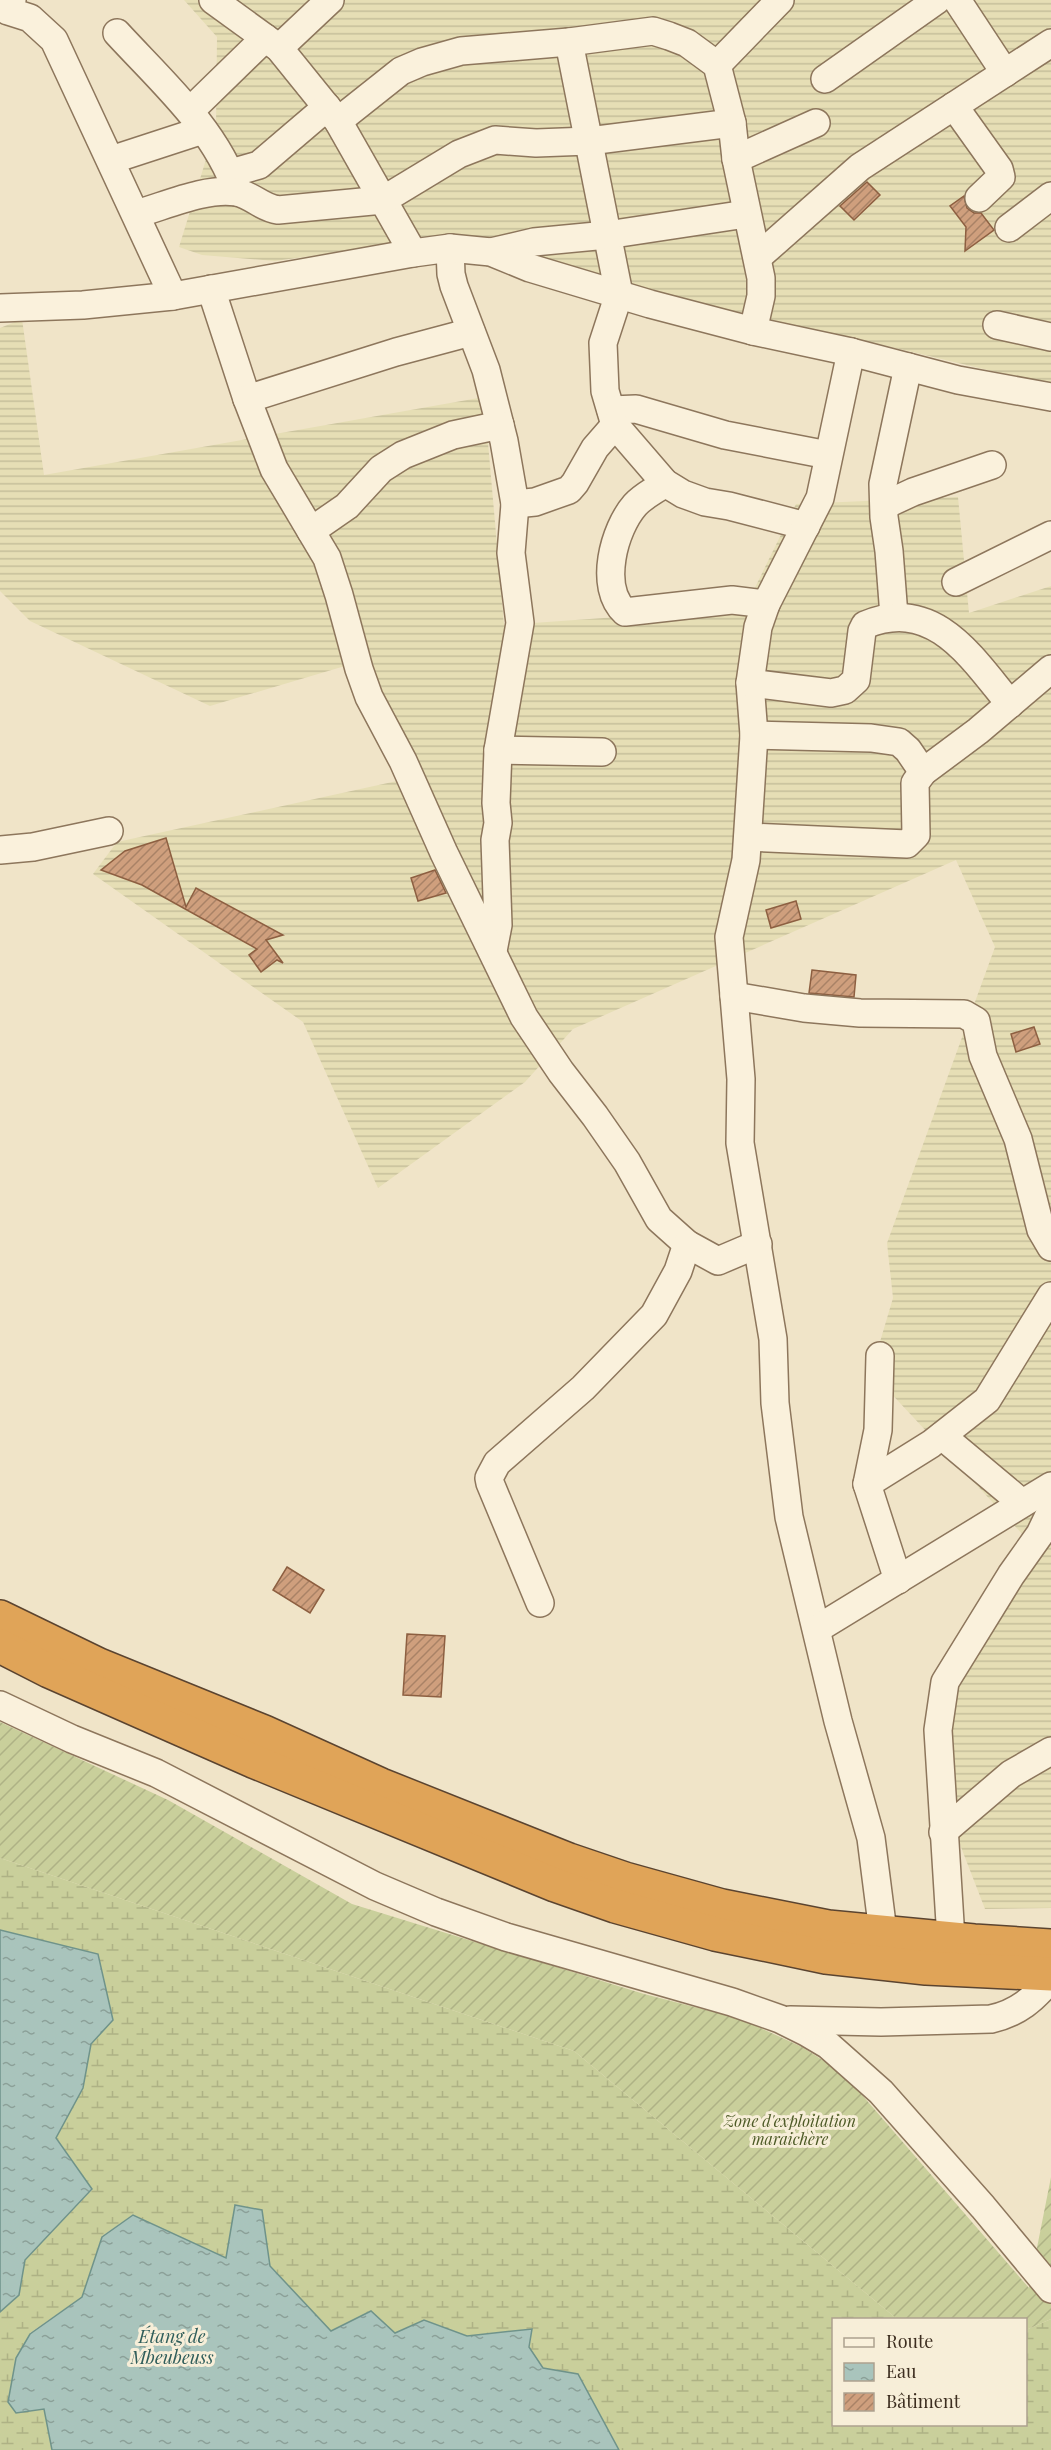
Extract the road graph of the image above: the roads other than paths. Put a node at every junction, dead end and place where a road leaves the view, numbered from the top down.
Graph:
1 (213, 0) edge
2 (330, 0) edge
3 (780, 0) edge
4 (937, 0) edge
5 (957, 0) edge
6 (6, 7) edge
7 (117, 33) dead end
8 (569, 42) junction
9 (272, 43) junction
10 (1046, 55) edge
11 (717, 65) junction
12 (1005, 73) junction
13 (825, 79) dead end
14 (954, 106) junction
15 (333, 114) junction
16 (196, 120) junction
17 (732, 123) junction
18 (816, 123) dead end
19 (589, 141) junction
20 (736, 159) junction
21 (111, 160) junction
22 (234, 183) junction
23 (979, 198) dead end
24 (1050, 198) edge
25 (383, 200) junction
26 (136, 214) junction
27 (746, 214) junction
28 (1009, 228) dead end
29 (607, 235) junction
30 (450, 248) junction
31 (491, 252) junction
32 (413, 253) junction
33 (758, 257) junction
34 (212, 289) junction
35 (619, 294) junction
36 (173, 296) junction
37 (0, 308) edge
38 (997, 325) dead end
39 (753, 331) junction
40 (471, 332) junction
41 (1051, 337) edge
42 (851, 352) junction
43 (908, 367) junction
44 (1051, 396) edge
45 (247, 399) junction
46 (613, 418) junction
47 (500, 425) junction
48 (828, 455) junction
49 (992, 465) dead end
50 (665, 483) junction
51 (515, 504) junction
52 (885, 505) junction
53 (806, 526) junction
54 (311, 531) junction
55 (1051, 535) edge
56 (956, 582) dead end
57 (766, 604) junction
58 (894, 616) junction
59 (1051, 669) edge
60 (750, 683) junction
61 (1010, 704) junction
62 (754, 735) junction
63 (498, 750) junction
64 (602, 752) dead end
65 (922, 772) junction
66 (109, 831) dead end
67 (748, 837) junction
68 (0, 850) edge
69 (494, 951) junction
70 (734, 996) junction
71 (687, 1244) junction
72 (758, 1244) junction
73 (1051, 1247) edge
74 (1051, 1296) edge
75 (880, 1356) dead end
76 (942, 1436) junction
77 (867, 1484) junction
78 (1051, 1486) edge
79 (1022, 1503) junction
80 (1051, 1510) edge
81 (898, 1580) junction
82 (540, 1603) dead end
83 (0, 1617) edge
84 (817, 1629) junction
85 (0, 1646) edge
86 (0, 1705) edge
87 (1051, 1750) edge
88 (943, 1832) junction
89 (883, 1932) junction
90 (951, 1939) junction
91 (1051, 1946) edge
92 (1051, 1976) edge
93 (780, 2019) junction
94 (1051, 2289) edge

1 - 9 street
2 - 9 street
3 - 11 street
4 - 13 street
5 - 12 street
6 - 21 street
7 - 16 street
8 - 11 street
8 - 15 street
8 - 19 street
9 - 15 street
9 - 16 street
10 - 12 street
11 - 17 street
12 - 14 street
14 - 23 street
14 - 33 street
15 - 22 street
15 - 25 street
16 - 21 street
16 - 22 street
17 - 19 street
17 - 20 street
18 - 20 street
19 - 25 street
19 - 29 street
20 - 27 street
21 - 26 street
22 - 25 street
22 - 26 street
24 - 28 street
25 - 32 street
26 - 36 street
27 - 29 street
27 - 33 street
29 - 31 street
29 - 35 street
30 - 31 street
30 - 32 street
30 - 40 street
31 - 35 street
32 - 34 street
33 - 39 street
34 - 36 street
34 - 45 street
35 - 39 street
35 - 46 street
36 - 37 street
38 - 41 street
39 - 42 street
40 - 45 street
40 - 47 street
42 - 43 street
42 - 48 street
43 - 44 street
43 - 52 street
45 - 54 street
46 - 48 street
46 - 50 street
46 - 51 street
47 - 51 street
47 - 54 street
48 - 53 street
49 - 52 street
50 - 53 street
50 - 57 street
51 - 63 street
52 - 58 street
53 - 57 street
54 - 69 street
55 - 56 street
57 - 60 street
58 - 60 street
58 - 61 street
59 - 61 street
60 - 62 street
61 - 65 street
62 - 65 street
62 - 67 street
63 - 64 street
63 - 69 street
65 - 67 street
66 - 68 street
67 - 70 street
69 - 71 street
70 - 72 street
70 - 73 street
71 - 72 street
71 - 82 street
72 - 84 street
74 - 76 street
75 - 77 street
76 - 77 street
76 - 79 street
77 - 81 street
78 - 79 street
79 - 81 street
80 - 88 street
81 - 84 street
83 - 89 highway
84 - 89 street
85 - 92 highway
86 - 93 street
87 - 88 street
88 - 90 street
89 - 90 highway
90 - 91 highway
92 - 93 street
93 - 94 street

